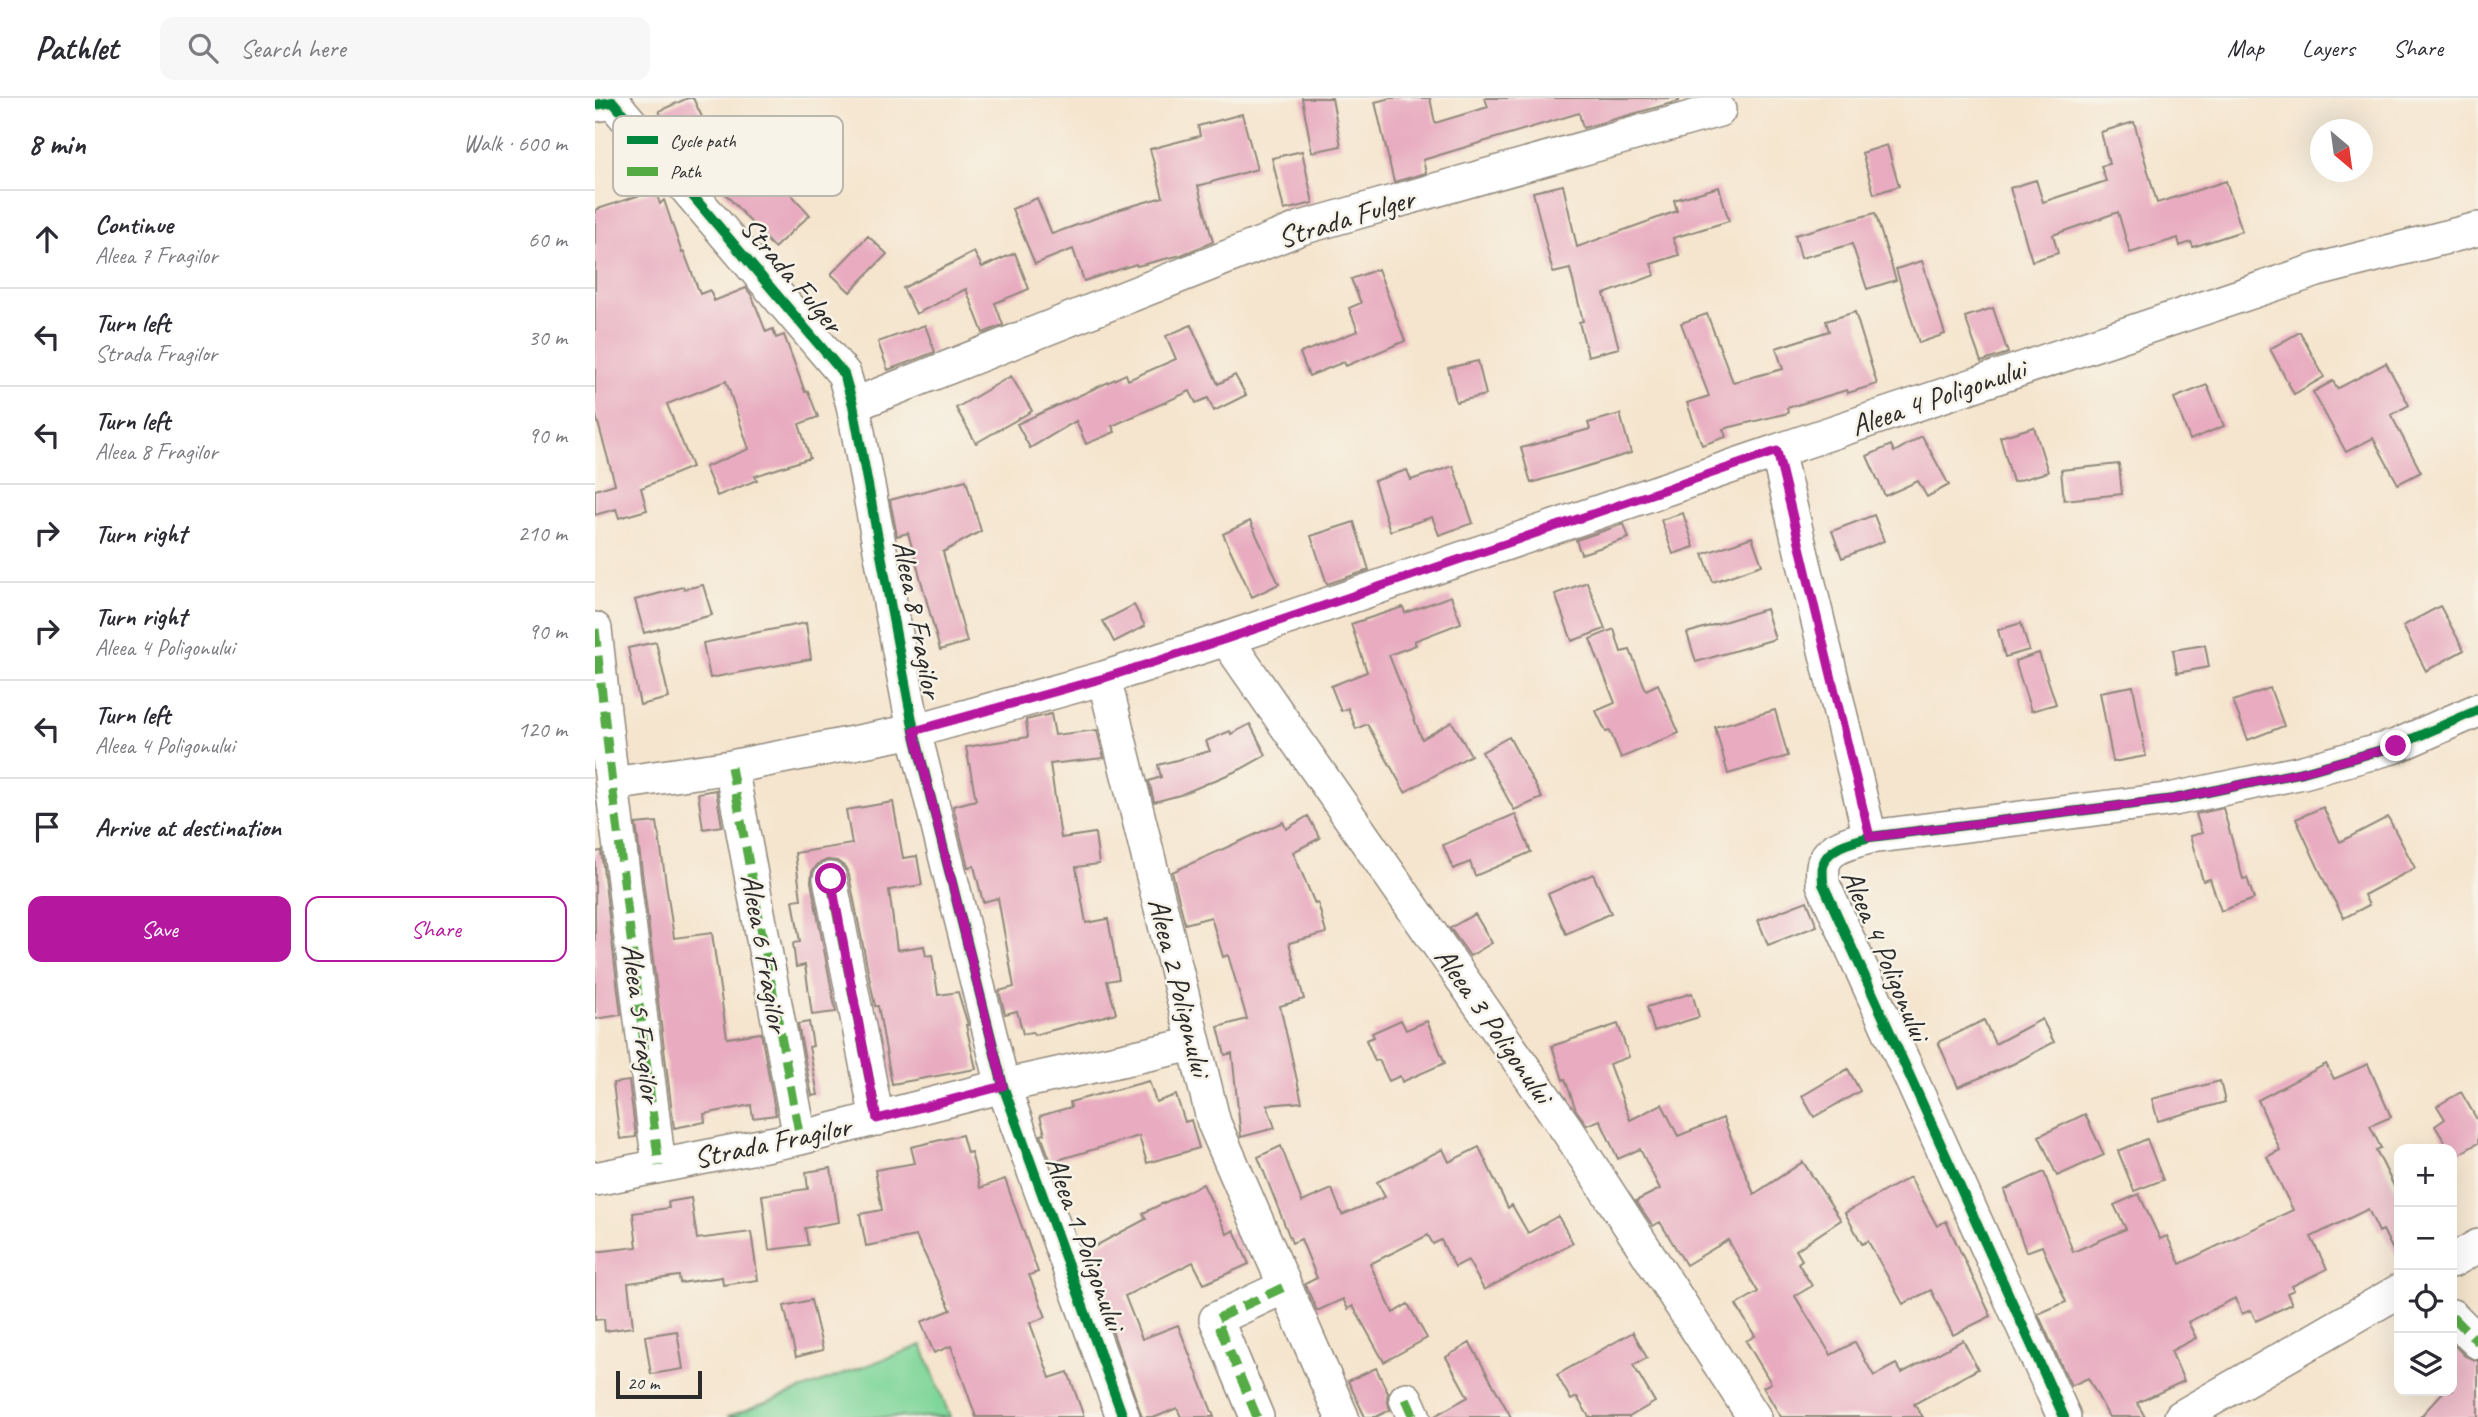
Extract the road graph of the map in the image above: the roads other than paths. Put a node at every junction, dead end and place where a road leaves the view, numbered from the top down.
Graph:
1 (595, 105) edge
2 (1719, 110) dead end
3 (625, 116) edge
4 (693, 196) edge
5 (2478, 229) edge
6 (853, 405) junction
7 (1777, 451) junction
8 (595, 629) edge
9 (1226, 639) junction
10 (1104, 678) junction
11 (2478, 710) edge
12 (914, 731) junction
13 (731, 767) junction
14 (612, 785) junction
15 (1870, 837) junction
16 (831, 879) dead end
17 (1194, 1044) junction
18 (1003, 1086) junction
19 (877, 1119) junction
20 (800, 1138) junction
21 (659, 1166) junction
22 (595, 1179) edge
23 (2478, 1245) edge
24 (2457, 1258) edge
25 (1284, 1287) junction
26 (2394, 1294) edge
27 (2457, 1321) edge
28 (2478, 1342) edge
29 (1123, 1417) edge
30 (1257, 1417) edge
31 (1342, 1417) edge
32 (1754, 1417) edge
33 (2064, 1417) edge
34 (2181, 1417) edge

1 - 3 street, Strada Fulger
2 - 6 street, Strada Fulger
4 - 6 street, Strada Fulger
5 - 7 street, Aleea 4 Poligonului
6 - 12 street, Aleea 8 Fragilor
7 - 9 street
7 - 15 street, Aleea 4 Poligonului
8 - 14 street, Aleea 5 Fragilor
9 - 10 street
9 - 32 street, Aleea 3 Poligonului
10 - 12 street
10 - 17 street, Aleea 2 Poligonului
11 - 15 street, Aleea 4 Poligonului
12 - 13 street
12 - 18 street, Aleea 8 Fragilor
13 - 14 street
13 - 20 street, Aleea 6 Fragilor
14 - 21 street, Aleea 5 Fragilor
15 - 33 street, Aleea 4 Poligonului
16 - 19 street
17 - 18 street, Strada Fragilor
17 - 25 street, Aleea 2 Poligonului
18 - 19 street, Strada Fragilor
18 - 29 street, Aleea 1 Poligonului
19 - 20 street, Strada Fragilor
20 - 21 street, Strada Fragilor
21 - 22 street, Strada Fragilor
23 - 24 street
25 - 30 street
25 - 31 street, Aleea 2 Poligonului
26 - 34 street
27 - 28 street

